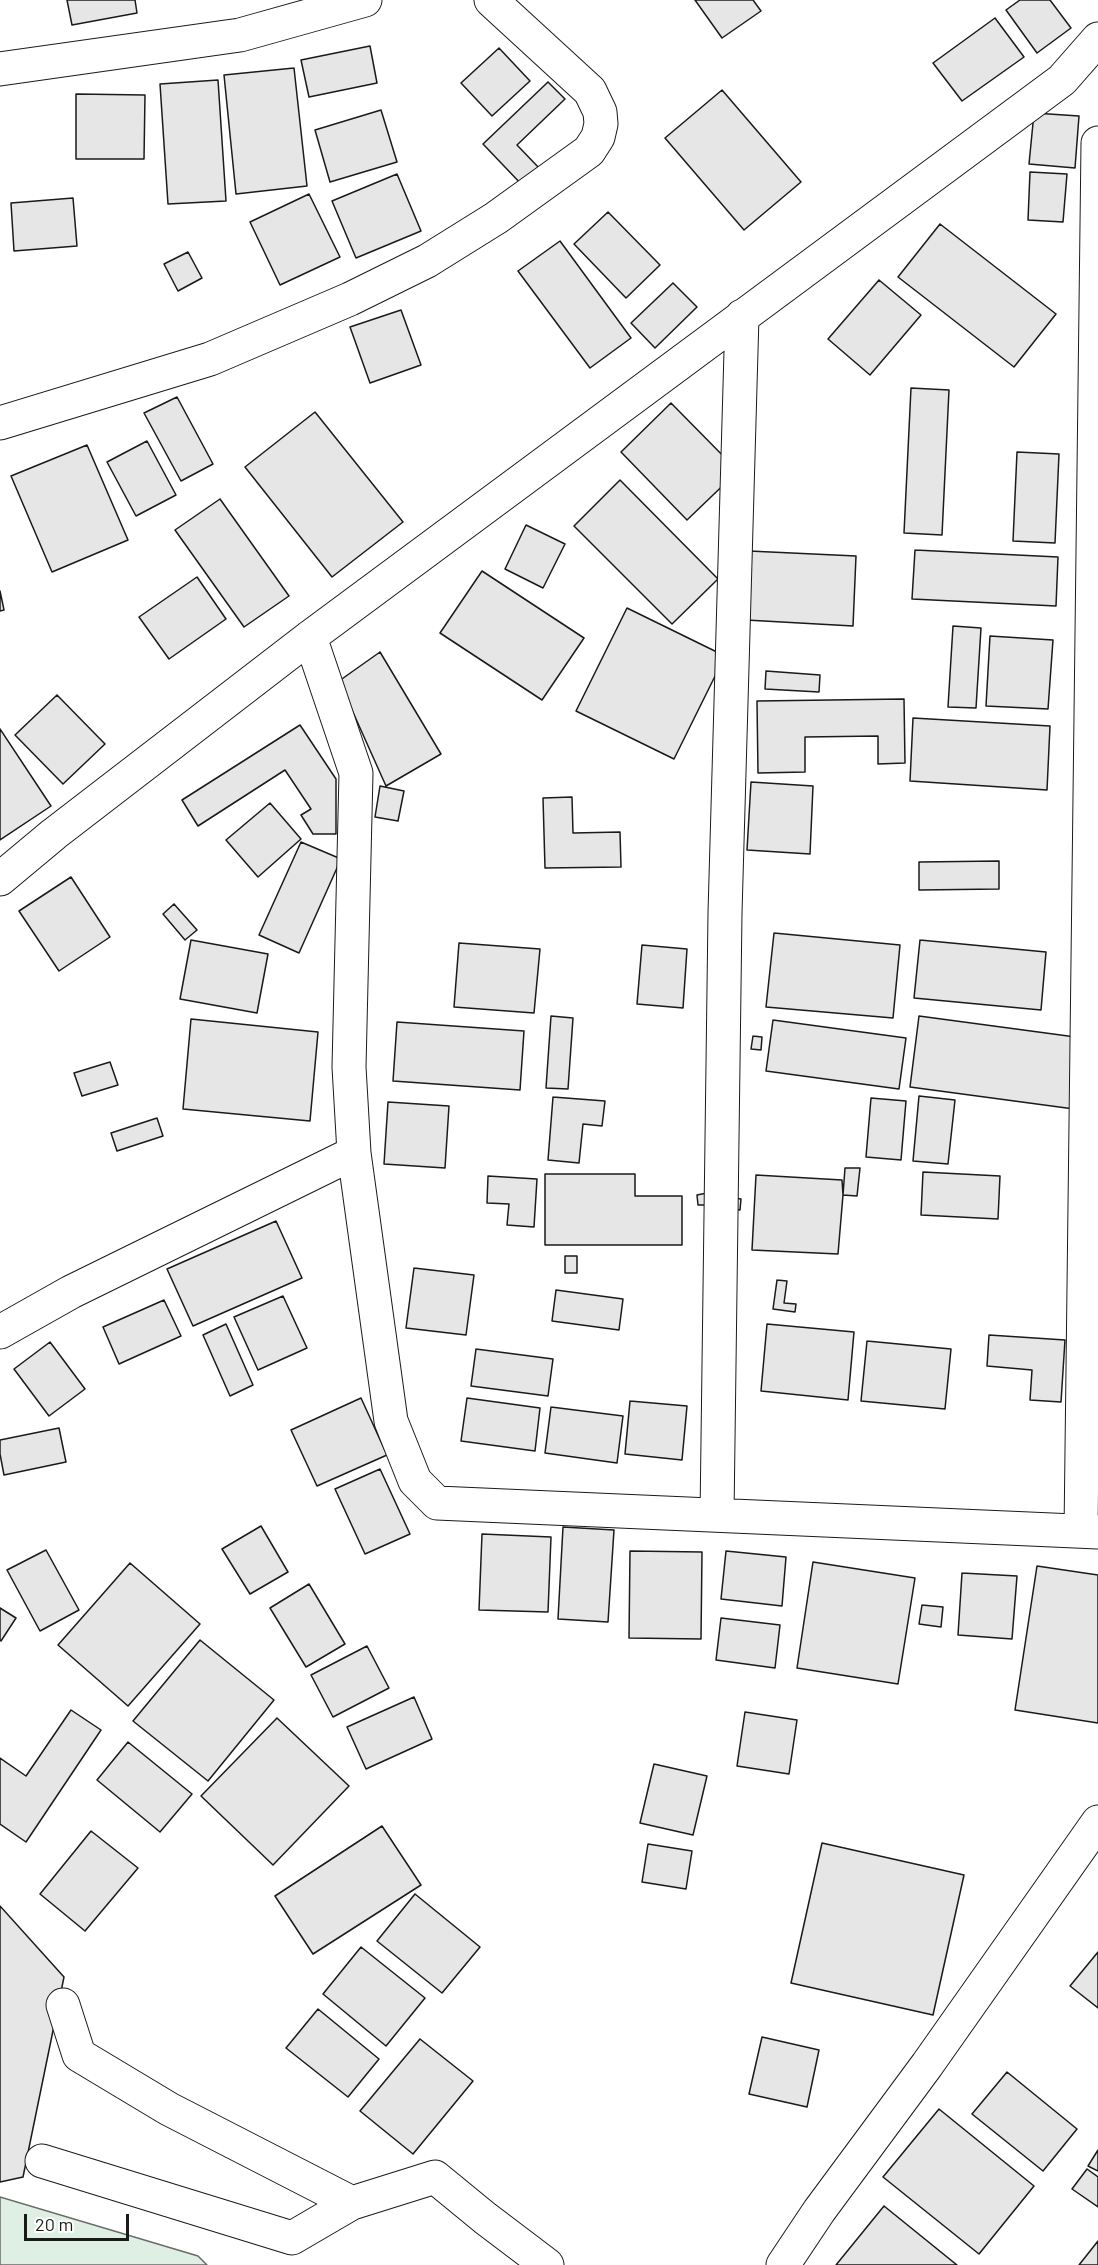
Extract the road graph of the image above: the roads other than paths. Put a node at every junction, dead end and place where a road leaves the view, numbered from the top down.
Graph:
1 (365, 0) edge
2 (490, 0) edge
3 (1098, 39) edge
4 (0, 69) edge
5 (1098, 142) edge
6 (742, 316) junction
7 (0, 423) edge
8 (310, 637) junction
9 (0, 879) edge
10 (354, 1153) junction
11 (0, 1332) edge
12 (717, 1515) junction
13 (1090, 1532) edge
14 (1098, 1822) edge
15 (63, 2005) dead end
16 (42, 2162) dead end
17 (352, 2203) junction
18 (547, 2265) edge
19 (783, 2265) edge

1 - 4 street
2 - 7 street
3 - 6 street
5 - 13 street
6 - 8 street
6 - 12 street
8 - 9 street
8 - 10 street
10 - 11 street
10 - 12 street
12 - 13 street
14 - 19 street
15 - 17 street
16 - 17 street
17 - 18 street

